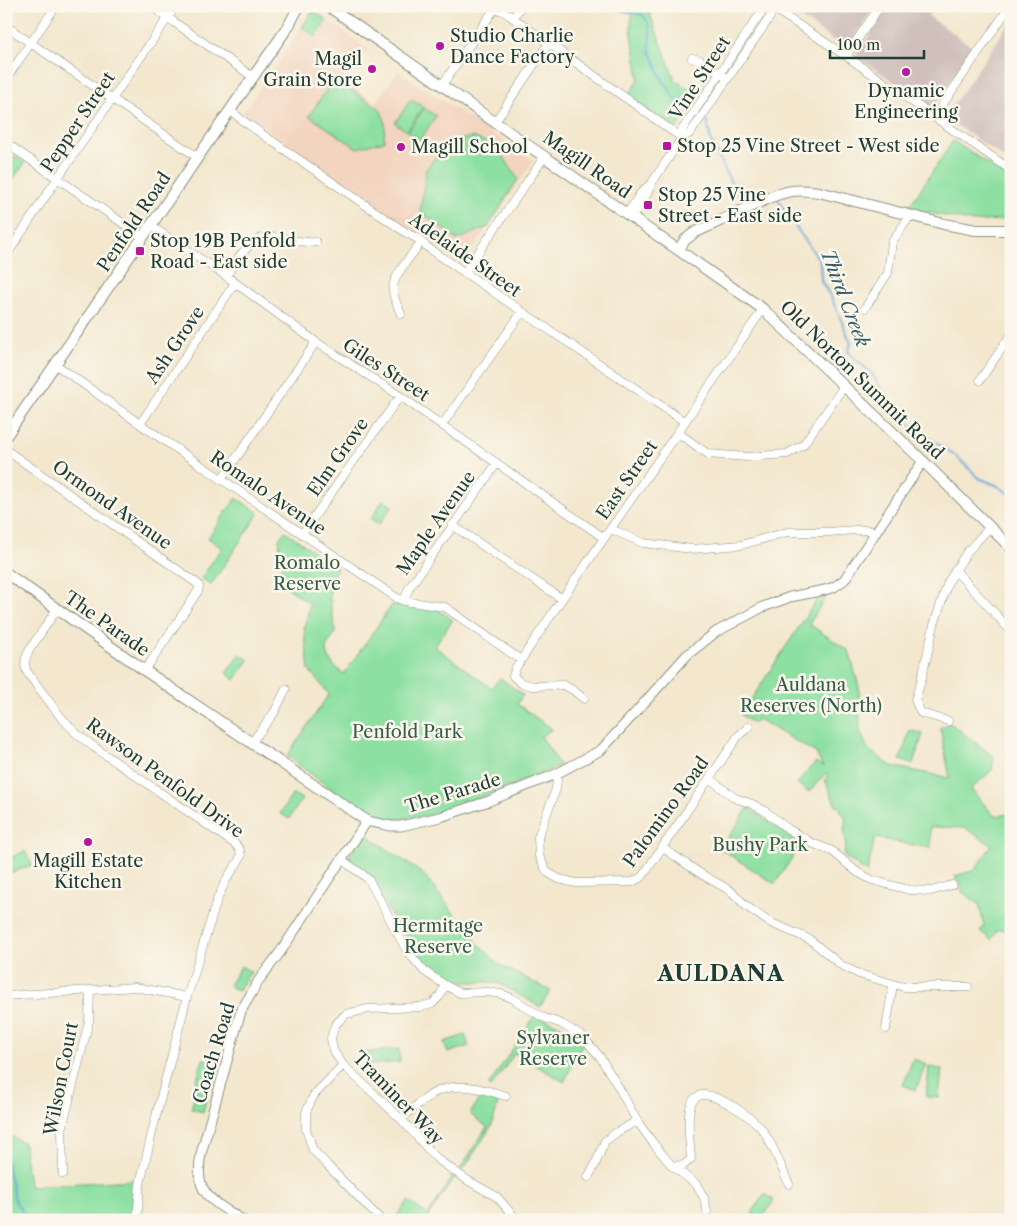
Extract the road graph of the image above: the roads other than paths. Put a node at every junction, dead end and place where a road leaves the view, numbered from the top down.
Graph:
1 (56, 6) edge
2 (151, 6) edge
3 (176, 6) edge
4 (298, 6) edge
5 (305, 6) edge
6 (328, 6) edge
7 (521, 6) edge
8 (880, 6) edge
9 (1010, 7) edge
10 (762, 9) edge
11 (779, 9) edge
12 (770, 17) junction
13 (168, 18) junction
14 (513, 18) junction
15 (6, 26) edge
16 (288, 26) junction
17 (31, 43) junction
18 (549, 43) junction
19 (846, 56) junction
20 (692, 58) dead end
21 (720, 73) junction
22 (254, 77) junction
23 (6, 79) edge
24 (728, 79) junction
25 (442, 85) junction
26 (112, 99) junction
27 (230, 110) junction
28 (934, 117) junction
29 (495, 122) junction
30 (682, 138) junction
31 (6, 143) edge
32 (545, 156) junction
33 (197, 158) junction
34 (1010, 168) edge
35 (57, 179) junction
36 (630, 215) junction
37 (910, 216) junction
38 (151, 226) junction
39 (1011, 230) edge
40 (143, 237) junction
41 (316, 242) dead end
42 (421, 242) junction
43 (679, 249) junction
44 (6, 256) edge
45 (464, 273) junction
46 (226, 276) junction
47 (235, 282) junction
48 (763, 308) junction
49 (865, 308) dead end
50 (522, 312) junction
51 (401, 314) dead end
52 (1011, 335) edge
53 (316, 342) junction
54 (55, 364) junction
55 (980, 380) dead end
56 (844, 386) junction
57 (400, 396) junction
58 (685, 422) junction
59 (140, 424) junction
60 (442, 425) junction
61 (7, 433) edge
62 (678, 433) junction
63 (6, 450) edge
64 (924, 461) junction
65 (496, 463) junction
66 (221, 480) junction
67 (452, 526) junction
68 (990, 527) junction
69 (611, 529) junction
70 (875, 533) junction
71 (302, 534) junction
72 (604, 538) junction
73 (1011, 548) edge
74 (955, 570) junction
75 (6, 573) edge
76 (562, 599) junction
77 (404, 601) junction
78 (57, 609) junction
79 (1011, 631) edge
80 (521, 660) junction
81 (144, 670) junction
82 (286, 689) dead end
83 (584, 698) dead end
84 (948, 721) dead end
85 (749, 727) dead end
86 (252, 742) junction
87 (556, 774) junction
88 (710, 779) junction
89 (367, 820) junction
90 (663, 848) junction
91 (342, 860) junction
92 (952, 885) dead end
93 (893, 984) junction
94 (445, 986) junction
95 (968, 987) dead end
96 (90, 990) junction
97 (6, 996) edge
98 (187, 997) junction
99 (886, 1029) dead end
100 (343, 1065) junction
101 (506, 1096) dead end
102 (401, 1119) junction
103 (637, 1121) junction
104 (672, 1166) junction
105 (63, 1174) dead end
106 (588, 1178) dead end
107 (789, 1184) dead end
108 (707, 1211) dead end
109 (137, 1220) edge
110 (242, 1220) edge
111 (381, 1220) edge
112 (517, 1220) edge

1 - 17 street
2 - 13 street
3 - 13 street, Pepper Street
4 - 16 main road, Penfold Road
5 - 16 main road, Penfold Road
6 - 25 main road, Magill Road
7 - 14 street
8 - 19 street
9 - 28 street
10 - 12 street
10 - 21 street, Vine Street
11 - 12 street
11 - 19 street
12 - 24 street, Vine Street
13 - 22 street
13 - 26 street, Pepper Street
14 - 18 street
14 - 25 street
15 - 17 street
16 - 22 main road, Penfold Road
17 - 23 street
17 - 26 street
18 - 29 street
18 - 30 street
19 - 28 street
20 - 21 street
21 - 24 street
21 - 30 street, Vine Street
22 - 27 main road, Penfold Road
24 - 30 street, Vine Street
25 - 29 main road, Magill Road
26 - 33 street
26 - 35 street, Pepper Street
27 - 33 main road, Penfold Road
27 - 42 street, Adelaide Street
28 - 34 street
29 - 32 main road, Magill Road
30 - 36 street, Vine Street
31 - 35 street
32 - 36 main road, Magill Road
32 - 45 street
33 - 38 main road, Penfold Road
35 - 40 street
35 - 44 street, Pepper Street
36 - 43 main road, Magill Road
37 - 39 main road
37 - 43 main road
37 - 49 street
38 - 40 main road, Penfold Road
38 - 46 street, Giles Street
40 - 54 main road, Penfold Road
41 - 46 street
42 - 45 street, Adelaide Street
42 - 51 street
43 - 48 main road, Old Norton Summit Road
45 - 50 street, Adelaide Street
46 - 47 street, Giles Street
47 - 53 street, Giles Street
47 - 59 street, Ash Grove
48 - 56 main road, Old Norton Summit Road
48 - 58 street, East Street
50 - 58 street, Adelaide Street
50 - 60 street
52 - 55 street
53 - 57 street, Giles Street
53 - 66 street
54 - 59 street, Romalo Avenue
54 - 61 main road, Penfold Road
56 - 62 street
56 - 64 main road, Old Norton Summit Road
57 - 60 street, Giles Street
57 - 71 street, Elm Grove
58 - 62 street, East Street
59 - 66 street, Romalo Avenue
60 - 65 street, Giles Street
62 - 69 street, East Street
63 - 81 street, Ormond Avenue
64 - 68 main road, Old Norton Summit Road
64 - 70 street, The Parade
65 - 67 street, Maple Avenue
65 - 72 street, Giles Street
66 - 71 street, Romalo Avenue
67 - 76 street
67 - 77 street, Maple Avenue
68 - 73 main road, Old Norton Summit Road
68 - 74 street
69 - 70 street
69 - 72 street, East Street
70 - 87 street, The Parade
71 - 77 street, Romalo Avenue
72 - 76 street, East Street
74 - 79 street
74 - 84 street
75 - 78 main road, The Parade
76 - 80 street, East Street
77 - 80 street, Romalo Avenue
78 - 81 main road, The Parade
78 - 98 street, Rawson Penfold Drive
80 - 83 street, East Street
81 - 86 main road, The Parade
82 - 86 street
85 - 88 street, Palomino Road
86 - 89 main road, The Parade
87 - 89 street, The Parade
87 - 90 street, Palomino Road
88 - 90 street, Palomino Road
88 - 92 street
89 - 91 street, Coach Road
90 - 93 street
91 - 94 street
91 - 110 street, Coach Road
93 - 95 street
93 - 99 street
94 - 100 street, Traminer Way
94 - 103 street
96 - 97 street
96 - 98 street
96 - 105 street, Wilson Court
98 - 109 street, Rawson Penfold Drive
100 - 102 street, Traminer Way
100 - 111 street
101 - 102 street
102 - 112 street, Traminer Way
103 - 104 street
103 - 106 street
104 - 107 street
104 - 108 street

